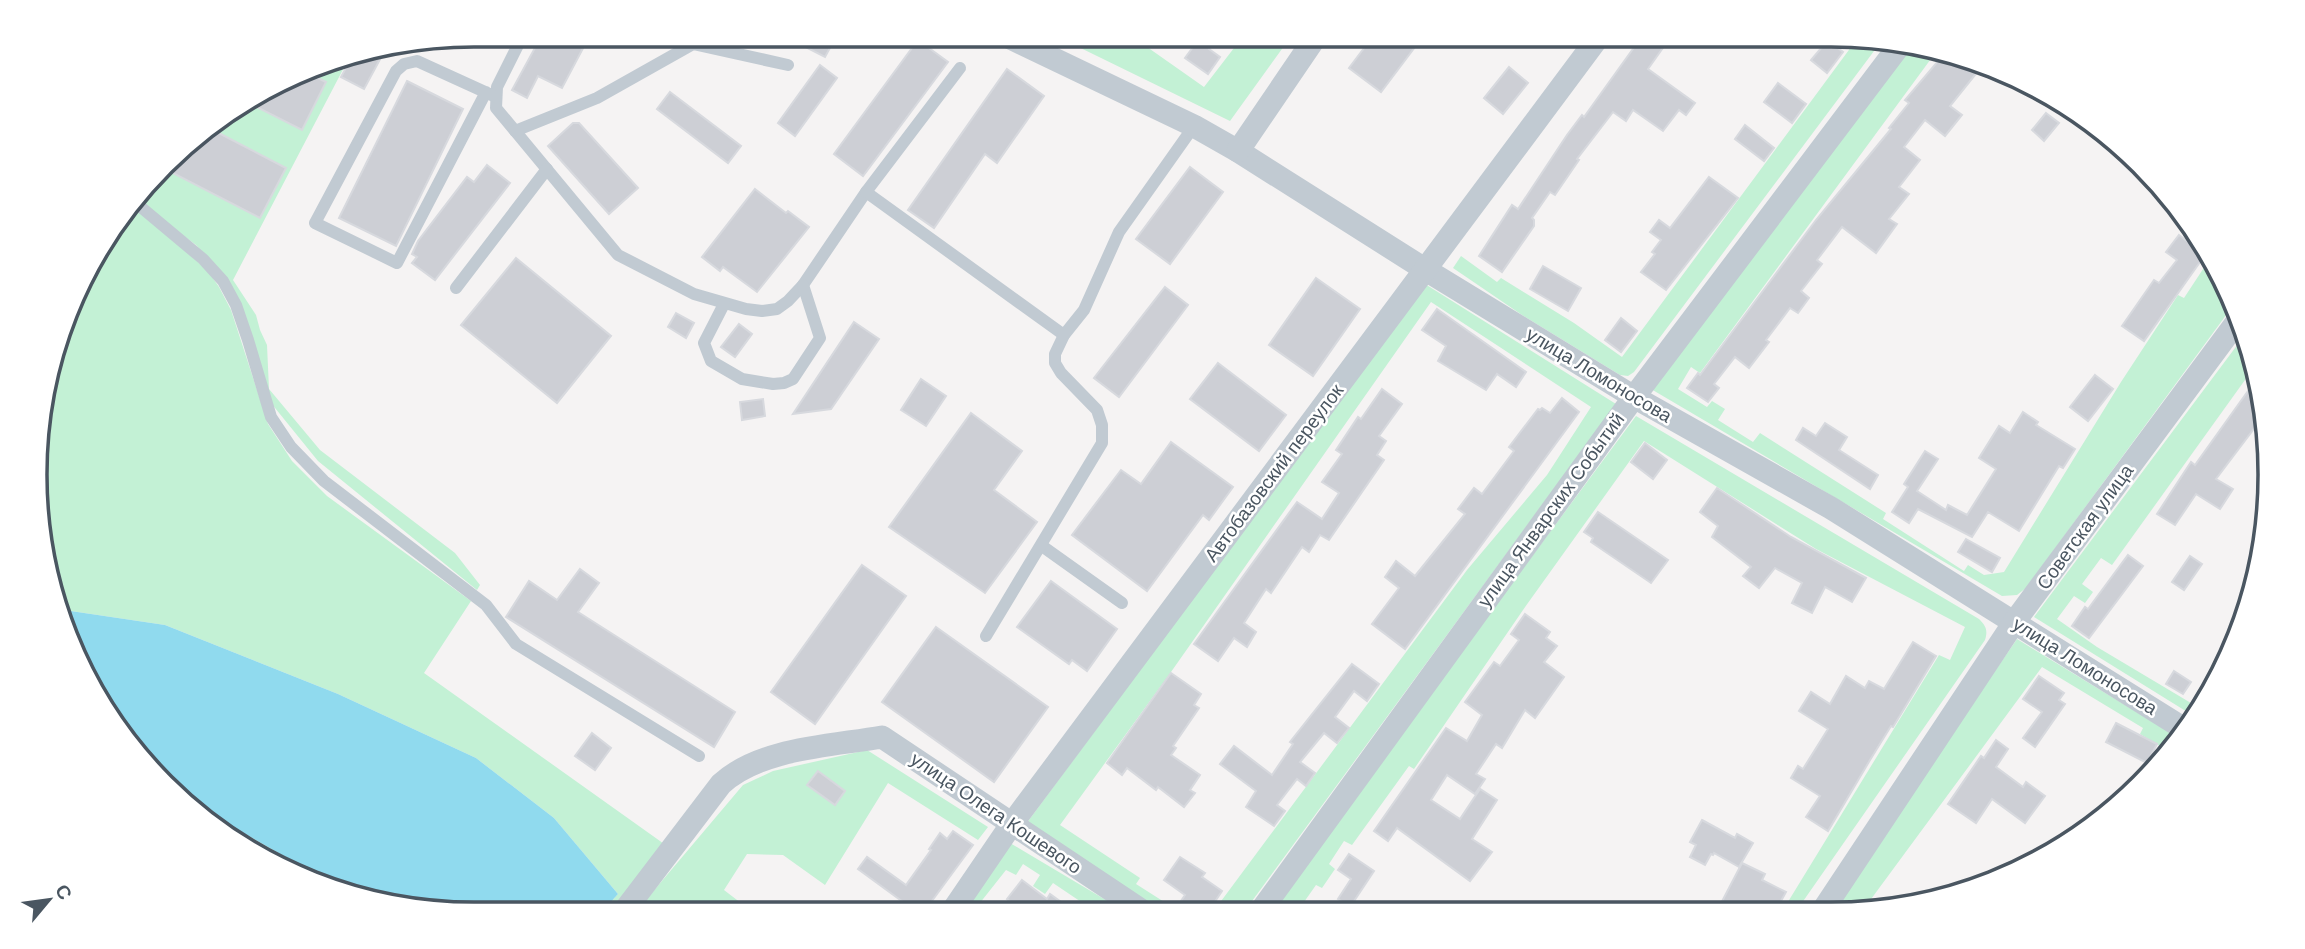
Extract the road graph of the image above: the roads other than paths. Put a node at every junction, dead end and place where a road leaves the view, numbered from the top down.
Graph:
1 (517, 47) edge
2 (688, 47) edge
3 (707, 47) edge
4 (1029, 47) edge
5 (1309, 47) edge
6 (1591, 47) edge
7 (1894, 52) edge
8 (788, 65) dead end
9 (960, 68) dead end
10 (491, 95) junction
11 (1194, 126) junction
12 (515, 131) junction
13 (1238, 151) junction
14 (547, 170) junction
15 (866, 192) junction
16 (141, 207) edge
17 (1426, 270) junction
18 (803, 285) junction
19 (456, 288) dead end
20 (724, 304) junction
21 (2232, 329) edge
22 (1064, 335) junction
23 (1634, 397) junction
24 (1042, 546) junction
25 (1122, 603) dead end
26 (2015, 621) junction
27 (986, 636) dead end
28 (2177, 724) edge
29 (699, 756) dead end
30 (1011, 825) junction
31 (631, 902) edge
32 (958, 902) edge
33 (1129, 902) edge
34 (1267, 902) edge
35 (1828, 902) edge

1 - 10 lane
2 - 12 lane
3 - 8 lane
4 - 11 street, улица Ломоносова
5 - 13 street
6 - 17 street, Автобазовский переулок
7 - 23 street, улица Январских Событий
9 - 15 lane
10 - 10 lane
10 - 12 lane
11 - 13 street, улица Ломоносова
11 - 22 lane
12 - 14 lane
13 - 17 street, улица Ломоносова
14 - 19 lane
14 - 20 lane
15 - 18 lane
15 - 22 lane
16 - 29 lane
17 - 23 street, улица Ломоносова
17 - 30 street, Автобазовский переулок
18 - 20 lane
18 - 20 lane
21 - 26 street, Советская улица
22 - 24 lane
23 - 26 street, улица Ломоносова
23 - 34 street, улица Январских Событий
24 - 25 lane
24 - 27 lane
26 - 28 street, улица Ломоносова
26 - 35 street, Советская улица
30 - 31 street, улица Олега Кошевого
30 - 32 street, Автобазовский переулок
30 - 33 street, улица Олега Кошевого

